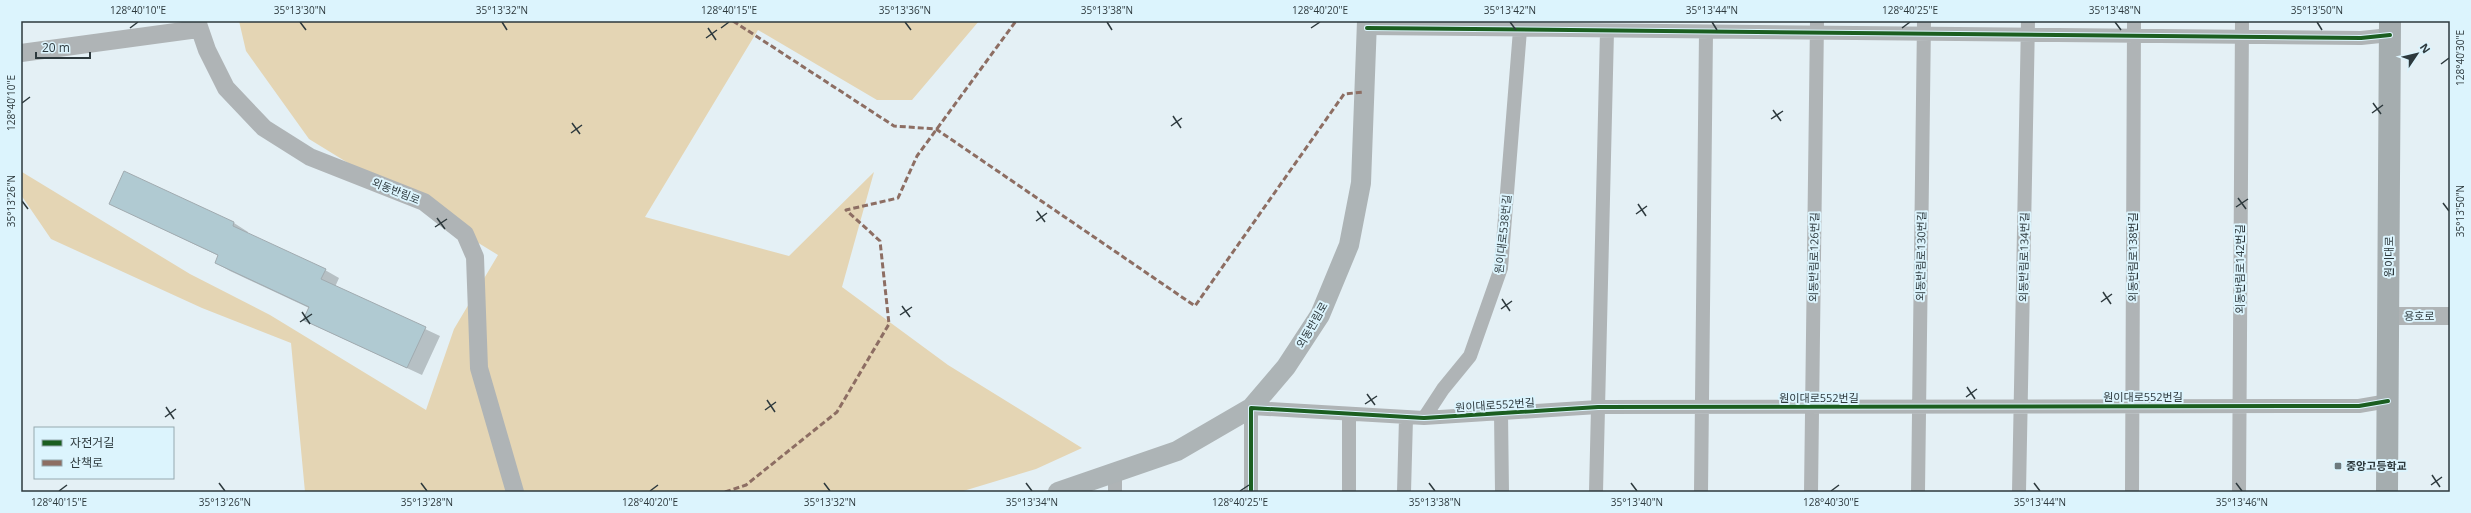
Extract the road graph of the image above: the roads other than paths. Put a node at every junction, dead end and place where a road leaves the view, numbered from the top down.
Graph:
1 (2134, 21) edge
2 (2242, 21) edge
3 (197, 25) edge
4 (1367, 25) edge
5 (1493, 25) edge
6 (1817, 27) edge
7 (1923, 28) edge
8 (2028, 28) edge
9 (2390, 28) edge
10 (1520, 30) junction
11 (1607, 31) junction
12 (1706, 32) junction
13 (2134, 36) junction
14 (2242, 37) junction
15 (21, 53) edge
16 (2389, 316) junction
17 (2450, 316) edge
18 (2388, 400) junction
19 (1919, 406) junction
20 (2021, 406) junction
21 (2132, 406) junction
22 (2240, 406) junction
23 (1598, 407) junction
24 (1702, 407) junction
25 (1812, 407) junction
26 (1251, 408) junction
27 (1501, 413) junction
28 (1349, 414) junction
29 (1406, 418) junction
30 (1424, 418) junction
31 (1115, 482) edge
32 (514, 492) edge
33 (1058, 492) edge
34 (1251, 492) edge
35 (1350, 492) edge
36 (1404, 492) edge
37 (1502, 492) edge
38 (1596, 492) edge
39 (1701, 492) edge
40 (1811, 492) edge
41 (1918, 492) edge
42 (2020, 492) edge
43 (2132, 492) edge
44 (2239, 492) edge
45 (2387, 492) edge

1 - 13 street, 외동반림로138번길
2 - 14 street, 외동반림로142번길
3 - 15 street
3 - 32 street, 외동반림로
4 - 5 street
4 - 26 main road, 외동반림로
5 - 10 street
6 - 7 street
6 - 12 street
6 - 25 street, 외동반림로126번길
7 - 8 street
7 - 19 street, 외동반림로130번길
8 - 13 street
8 - 20 street, 외동반림로134번길
9 - 14 street
9 - 16 main road, 원이대로
10 - 11 street
10 - 30 street, 원이대로538번길
11 - 12 street
11 - 23 street
12 - 24 street
13 - 14 street
13 - 21 street, 외동반림로138번길
14 - 22 street, 외동반림로142번길
16 - 17 street, 용호로
16 - 18 main road, 원이대로
18 - 22 street, 원이대로552번길
18 - 45 main road, 원이대로
19 - 20 street, 원이대로552번길
19 - 25 street, 원이대로552번길
19 - 41 street, 외동반림로130번길
20 - 21 street, 원이대로552번길
20 - 42 street, 외동반림로134번길
21 - 22 street, 원이대로552번길
21 - 43 street, 외동반림로138번길
22 - 44 street, 외동반림로142번길
23 - 24 street, 원이대로552번길
23 - 27 street, 원이대로552번길
23 - 38 street
24 - 25 street, 원이대로552번길
24 - 39 street
25 - 40 street, 외동반림로126번길
26 - 28 street, 원이대로552번길
26 - 31 main road, 외동반림로
26 - 34 street
27 - 30 street, 원이대로552번길
27 - 37 street, 원이대로552번길
28 - 29 street, 원이대로552번길
28 - 35 street
29 - 30 street, 원이대로552번길
29 - 36 street
31 - 33 main road, 외동반림로

